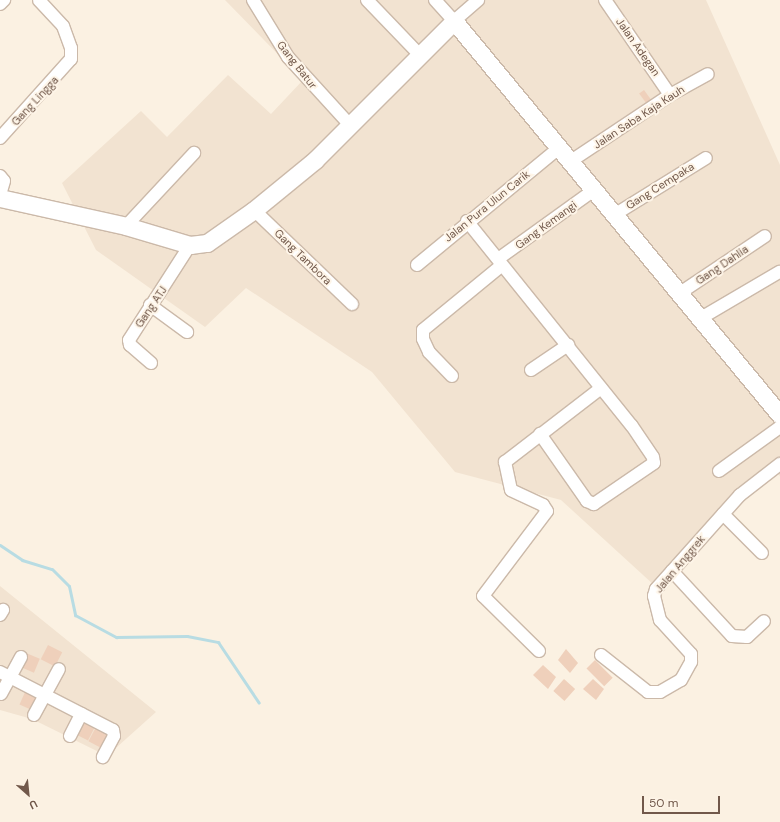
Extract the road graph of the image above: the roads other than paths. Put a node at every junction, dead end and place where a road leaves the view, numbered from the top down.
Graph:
1 (4, 0) edge
2 (39, 0) edge
3 (253, 0) edge
4 (367, 0) edge
5 (435, 0) edge
6 (478, 0) edge
7 (605, 0) edge
8 (0, 4) edge
9 (454, 21) junction
10 (419, 54) junction
11 (708, 74) dead end
12 (670, 95) junction
13 (349, 124) junction
14 (0, 138) edge
15 (559, 148) junction
16 (194, 153) dead end
17 (706, 158) dead end
18 (571, 161) junction
19 (0, 176) edge
20 (594, 190) junction
21 (0, 196) edge
22 (254, 210) junction
23 (614, 215) junction
24 (467, 221) junction
25 (129, 223) junction
26 (764, 236) dead end
27 (190, 245) junction
28 (500, 262) junction
29 (417, 265) dead end
30 (779, 272) dead end
31 (680, 293) junction
32 (352, 304) dead end
33 (150, 305) junction
34 (701, 318) junction
35 (187, 332) dead end
36 (568, 345) junction
37 (151, 363) dead end
38 (531, 370) dead end
39 (452, 376) dead end
40 (601, 388) junction
41 (780, 415) edge
42 (780, 427) edge
43 (540, 434) junction
44 (780, 464) edge
45 (719, 471) dead end
46 (723, 514) junction
47 (762, 553) dead end
48 (672, 571) junction
49 (764, 621) dead end
50 (539, 651) dead end
51 (601, 655) dead end
52 (21, 657) dead end
53 (59, 669) dead end
54 (5, 674) edge
55 (2, 694) dead end
56 (45, 695) junction
57 (81, 714) junction
58 (34, 715) dead end
59 (70, 736) dead end
60 (103, 756) dead end

1 - 8 street
2 - 14 street, Gang Lingga
3 - 13 street, Gang Batur
4 - 10 street
5 - 9 street
6 - 9 street
7 - 12 street, Jalan Adegan
9 - 10 street
9 - 15 street
10 - 13 street
11 - 12 street, Jalan Saba Kaja Kauh
12 - 18 street, Jalan Saba Kaja Kauh
13 - 22 street
15 - 18 street
15 - 24 street, Jalan Pura Ulun Carik
16 - 25 street
17 - 23 street, Gang Cempaka
18 - 20 street
19 - 21 street
20 - 23 street
20 - 28 street, Gang Kemangi
21 - 25 street
22 - 27 street
22 - 32 street, Gang Tambora
23 - 31 street
24 - 28 street
24 - 29 street, Jalan Pura Ulun Carik
25 - 27 street
26 - 31 street, Gang Dahlia
27 - 33 street, Gang ATJ
28 - 36 street
28 - 39 street, Gang Kemangi
30 - 34 street
31 - 34 street
33 - 35 street
33 - 37 street, Gang ATJ
34 - 41 street
36 - 38 street
36 - 40 street
40 - 43 street
40 - 43 street
42 - 45 street
43 - 50 street
44 - 46 street, Jalan Anggrek
46 - 47 street
46 - 48 street, Jalan Anggrek
48 - 49 street
48 - 51 street, Jalan Anggrek
52 - 54 street
53 - 56 street
54 - 55 street
54 - 56 street
56 - 57 street
56 - 58 street
57 - 59 street
57 - 60 street

